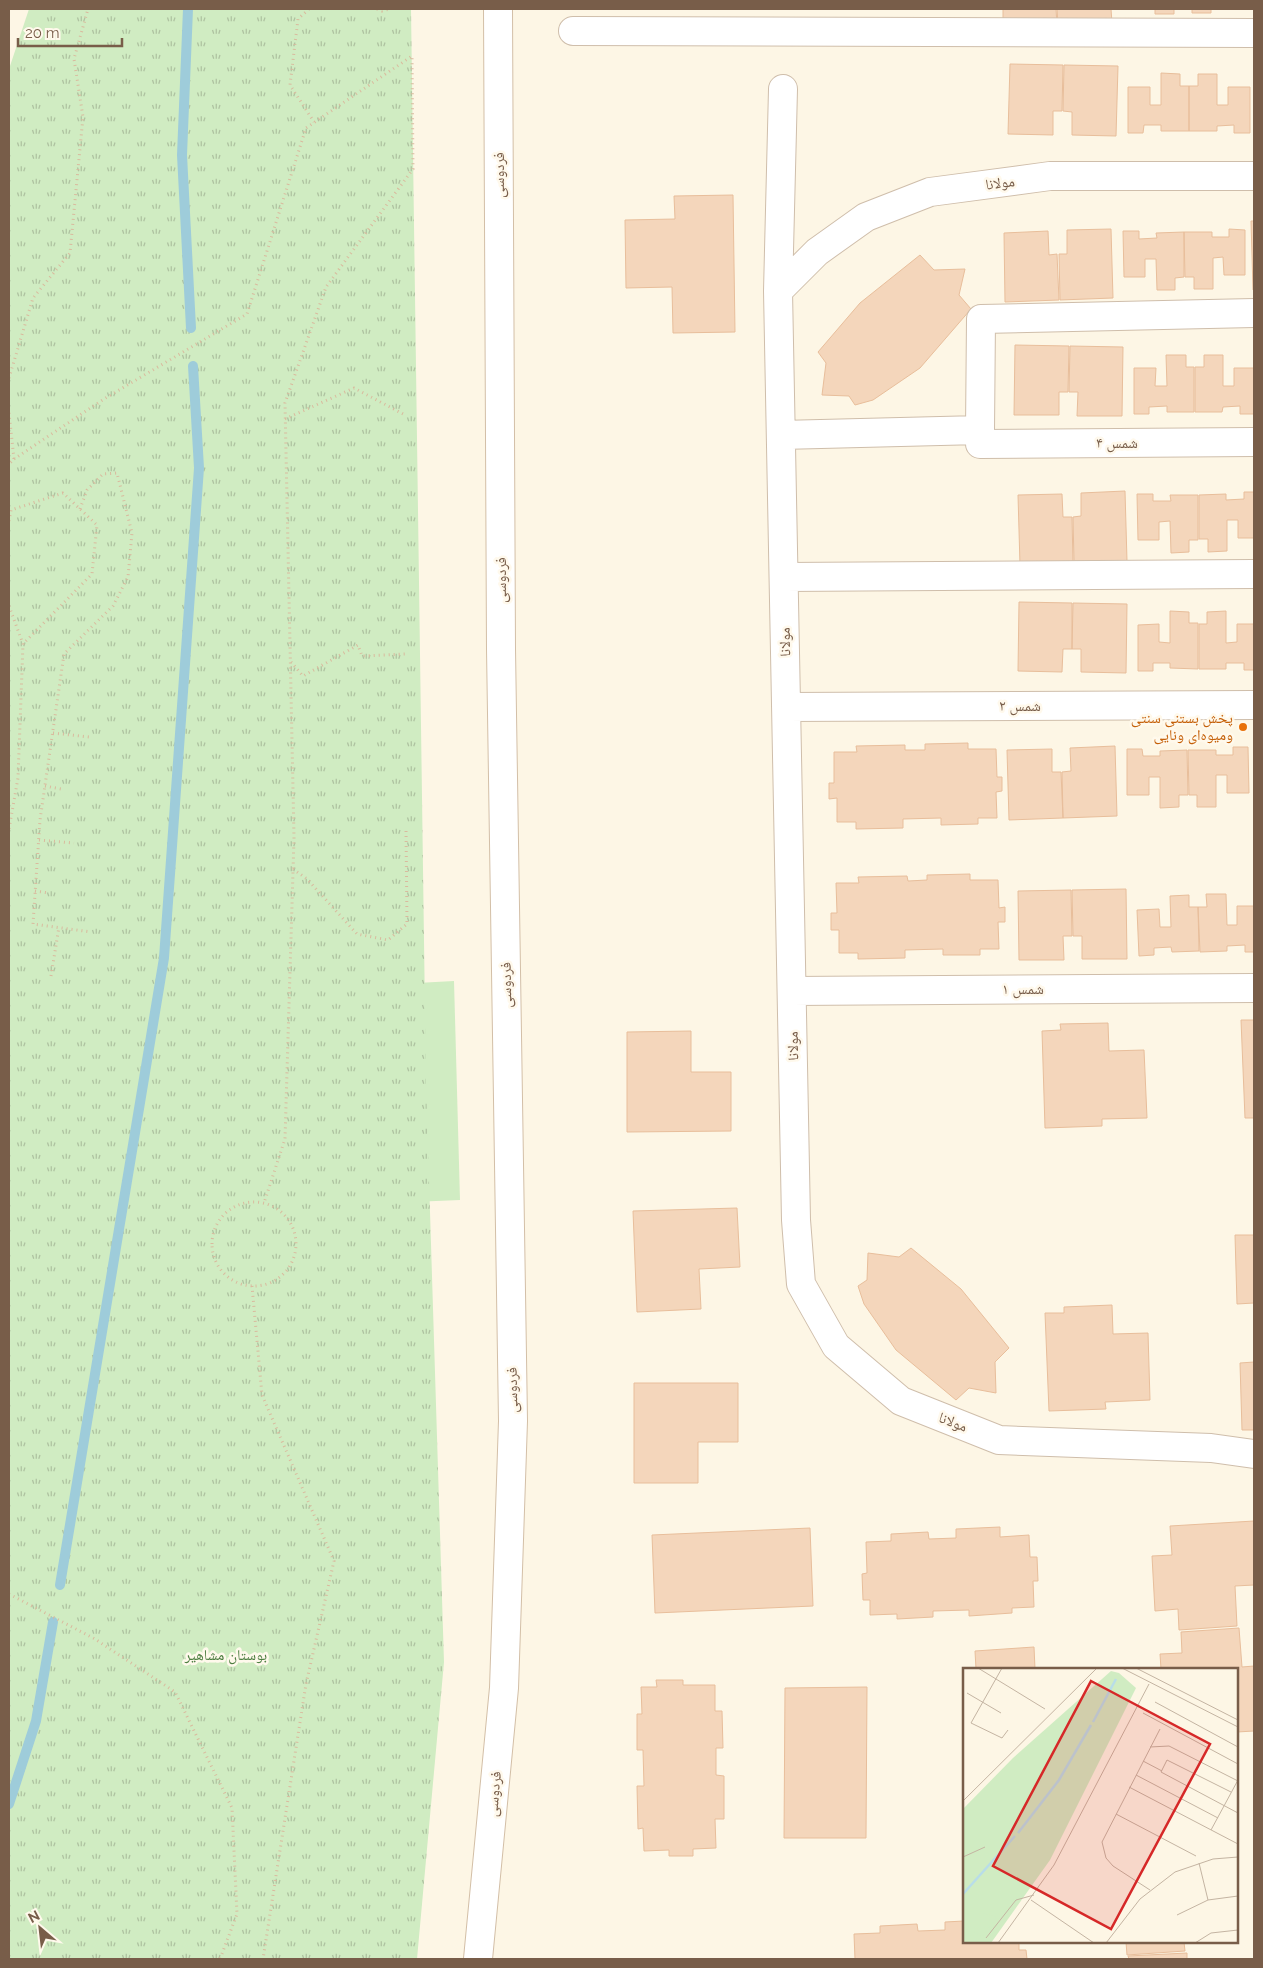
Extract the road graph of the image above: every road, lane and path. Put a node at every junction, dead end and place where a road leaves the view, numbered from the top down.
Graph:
1 (88, 9) edge
2 (309, 9) edge
3 (377, 9) edge
4 (389, 9) edge
5 (498, 9) edge
6 (573, 30) dead end
7 (1254, 33) edge
8 (783, 89) dead end
9 (314, 122) junction
10 (1254, 176) edge
11 (778, 291) junction
12 (1254, 313) edge
13 (9, 378) edge
14 (9, 413) edge
15 (405, 415) dead end
16 (285, 420) junction
17 (781, 436) junction
18 (980, 437) junction
19 (1254, 442) edge
20 (14, 459) junction
21 (9, 464) edge
22 (80, 510) junction
23 (9, 521) edge
24 (1254, 574) edge
25 (784, 577) junction
26 (9, 606) edge
27 (23, 644) junction
28 (406, 654) dead end
29 (291, 662) junction
30 (1254, 705) edge
31 (786, 707) junction
32 (53, 733) junction
33 (89, 737) dead end
34 (45, 786) junction
35 (61, 789) dead end
36 (406, 828) dead end
37 (9, 830) edge
38 (39, 840) junction
39 (74, 843) dead end
40 (293, 869) junction
41 (36, 891) junction
42 (49, 893) dead end
43 (59, 927) junction
44 (91, 932) dead end
45 (51, 976) dead end
46 (1254, 988) edge
47 (792, 991) junction
48 (264, 1203) junction
49 (252, 1286) junction
50 (1254, 1454) edge
51 (9, 1594) edge
52 (220, 1959) edge
53 (263, 1959) edge
54 (478, 1959) edge

1 - 13 path
2 - 9 path
3 - 4 path
5 - 54 street, فردوسی
6 - 7 street
8 - 11 street, مولانا
9 - 16 path
9 - 20 path
10 - 11 street, مولانا
11 - 17 street, مولانا
12 - 18 street
14 - 20 path
15 - 16 path
16 - 29 path
17 - 18 street, شمس ۴
17 - 25 street, مولانا
18 - 19 street, شمس ۴
20 - 21 path
22 - 23 path
22 - 27 path
22 - 32 path
24 - 25 street
25 - 31 street, مولانا
26 - 27 path
27 - 37 path
28 - 29 path
29 - 40 path
30 - 31 street, شمس ۲
31 - 47 street, مولانا
32 - 33 path
32 - 34 path
34 - 35 path
34 - 38 path
36 - 40 path
38 - 39 path
38 - 41 path
40 - 48 path
41 - 42 path
41 - 43 path
43 - 44 path
43 - 45 path
46 - 47 street, شمس ۱
47 - 50 street, مولانا
48 - 49 path
48 - 49 path
49 - 53 path
51 - 52 path

